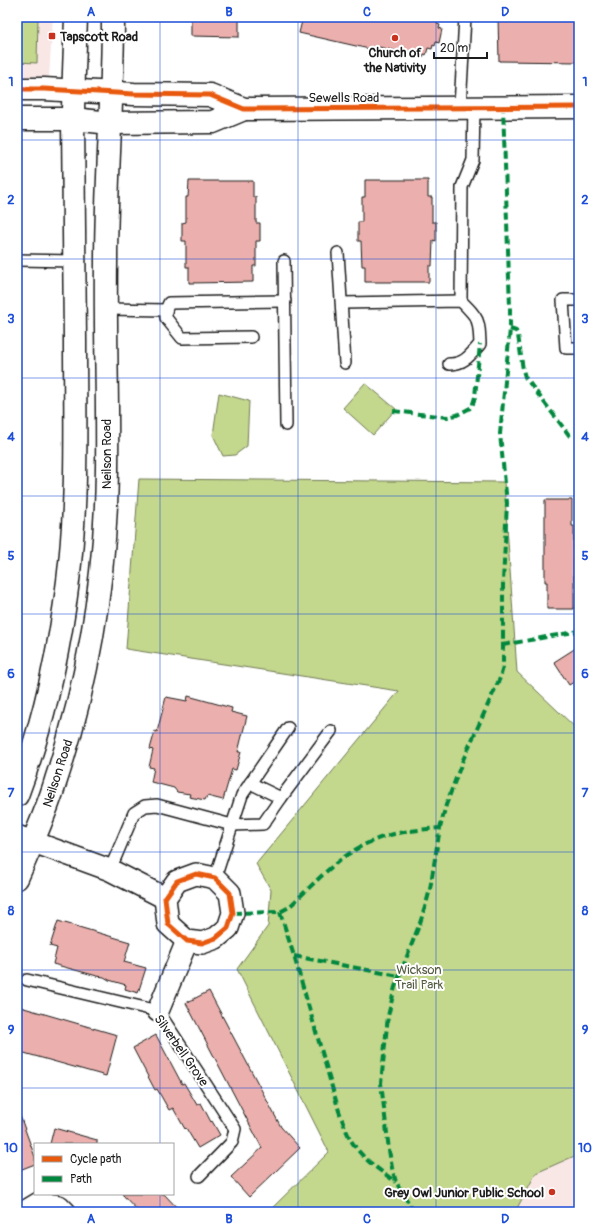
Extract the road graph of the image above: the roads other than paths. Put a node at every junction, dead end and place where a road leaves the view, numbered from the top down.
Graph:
1 (76, 17) edge
2 (113, 17) edge
3 (465, 17) edge
4 (17, 89) edge
5 (74, 90) junction
6 (112, 93) junction
7 (467, 107) junction
8 (579, 107) edge
9 (244, 109) junction
10 (17, 119) edge
11 (73, 119) junction
12 (110, 123) junction
13 (338, 253) dead end
14 (17, 260) edge
15 (75, 261) junction
16 (284, 261) dead end
17 (106, 262) junction
18 (579, 300) edge
19 (285, 301) junction
20 (461, 301) junction
21 (342, 303) junction
22 (106, 309) junction
23 (166, 310) junction
24 (251, 337) dead end
25 (579, 348) edge
26 (345, 363) dead end
27 (449, 364) dead end
28 (286, 425) dead end
29 (288, 728) dead end
30 (331, 731) dead end
31 (250, 783) junction
32 (17, 795) edge
33 (281, 798) junction
34 (232, 825) junction
35 (25, 839) edge
36 (110, 870) junction
37 (17, 878) edge
38 (216, 878) junction
39 (165, 898) junction
40 (187, 941) junction
41 (27, 980) dead end
42 (158, 1011) junction
43 (199, 1176) dead end
44 (24, 1212) edge
45 (65, 1212) edge

1 - 5 main road
2 - 6 main road, Neilson Road
3 - 7 lane
4 - 5 main road
5 - 6 main road
5 - 11 main road
6 - 9 main road, Sewells Road
6 - 12 main road, Neilson Road
7 - 8 main road, Sewells Road
7 - 9 main road, Sewells Road
7 - 20 lane
9 - 12 main road, Sewells Road
10 - 11 main road
11 - 12 main road
11 - 15 main road
12 - 17 main road, Neilson Road
13 - 21 lane
14 - 15 lane
15 - 17 main road
15 - 32 main road
16 - 19 lane
17 - 22 main road, Neilson Road
18 - 25 lane
19 - 23 lane
19 - 28 lane
20 - 21 lane
20 - 27 lane
21 - 26 lane
22 - 23 lane
22 - 35 main road, Neilson Road
23 - 24 lane
29 - 31 lane
30 - 33 lane
31 - 33 lane
31 - 34 lane
33 - 34 lane
34 - 36 lane
34 - 38 lane
35 - 36 street
35 - 37 main road, Neilson Road
36 - 39 street
38 - 39 street
38 - 40 street
39 - 40 street
40 - 42 street
41 - 42 lane, Silverbell Grove
42 - 43 lane, Silverbell Grove
44 - 45 street

